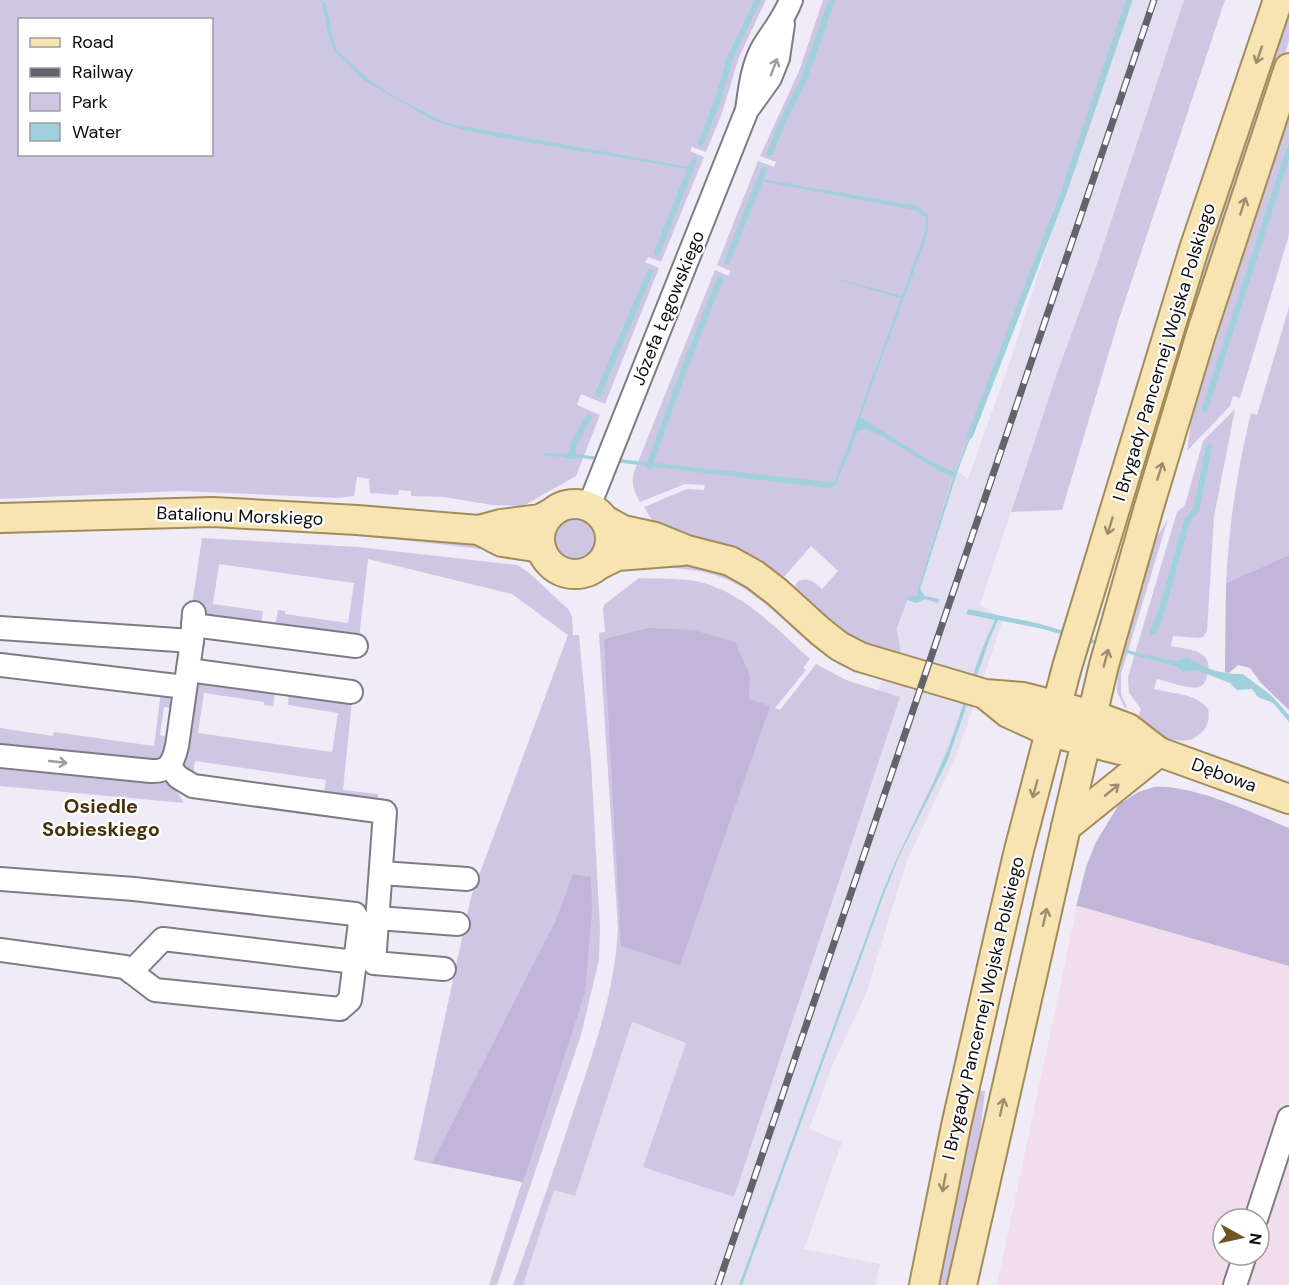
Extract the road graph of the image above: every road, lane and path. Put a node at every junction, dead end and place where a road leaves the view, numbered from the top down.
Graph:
1 (1278, 0) edge
2 (788, 8) edge
3 (1289, 68) edge
4 (553, 512) junction
5 (597, 513) junction
6 (0, 518) edge
7 (480, 530) junction
8 (542, 550) junction
9 (687, 550) junction
10 (599, 565) junction
11 (193, 626) junction
12 (0, 628) edge
13 (356, 646) dead end
14 (0, 665) edge
15 (1067, 667) junction
16 (186, 678) junction
17 (351, 692) dead end
18 (985, 694) junction
19 (1023, 697) junction
20 (1053, 719) junction
21 (1090, 728) junction
22 (1160, 752) junction
23 (0, 756) edge
24 (165, 769) junction
25 (1289, 799) edge
26 (1066, 827) junction
27 (381, 873) junction
28 (0, 879) edge
29 (467, 879) dead end
30 (377, 918) junction
31 (458, 924) dead end
32 (0, 950) edge
33 (355, 962) junction
34 (444, 969) dead end
35 (131, 972) junction
36 (1289, 1118) edge
37 (1260, 1207) edge
38 (1241, 1267) edge
39 (924, 1285) edge
40 (963, 1285) edge
41 (1235, 1285) edge

1 -> 15 main road, I Brygady Pancernej Wojska Polskiego
2 - 5 street, Józefa Łęgowskiego
21 -> 3 main road, I Brygady Pancernej Wojska Polskiego
4 - 5 main road
4 - 7 main road, Batalionu Morskiego
4 - 8 main road
5 - 9 main road
5 - 10 main road
6 - 7 main road, Batalionu Morskiego
7 - 8 main road, Batalionu Morskiego
8 - 10 main road
9 - 10 main road
9 - 18 main road
11 - 12 street
11 - 13 street
11 - 16 street
14 - 16 street
15 - 19 main road
15 - 20 main road, I Brygady Pancernej Wojska Polskiego
16 - 17 street
16 - 24 street
18 - 19 main road
18 - 20 main road
19 - 20 main road
20 - 21 main road
20 -> 39 main road, I Brygady Pancernej Wojska Polskiego
21 - 22 main road, Dębowa
21 - 26 main road, I Brygady Pancernej Wojska Polskiego
22 - 25 main road, Dębowa
26 -> 22 main road
23 -> 24 street
24 - 27 street
40 -> 26 main road, I Brygady Pancernej Wojska Polskiego
27 - 29 street
27 - 30 street
28 - 33 street
30 - 31 street
30 - 34 street
32 - 35 street
33 - 35 street
33 - 35 street
36 - 37 street
38 - 41 street

